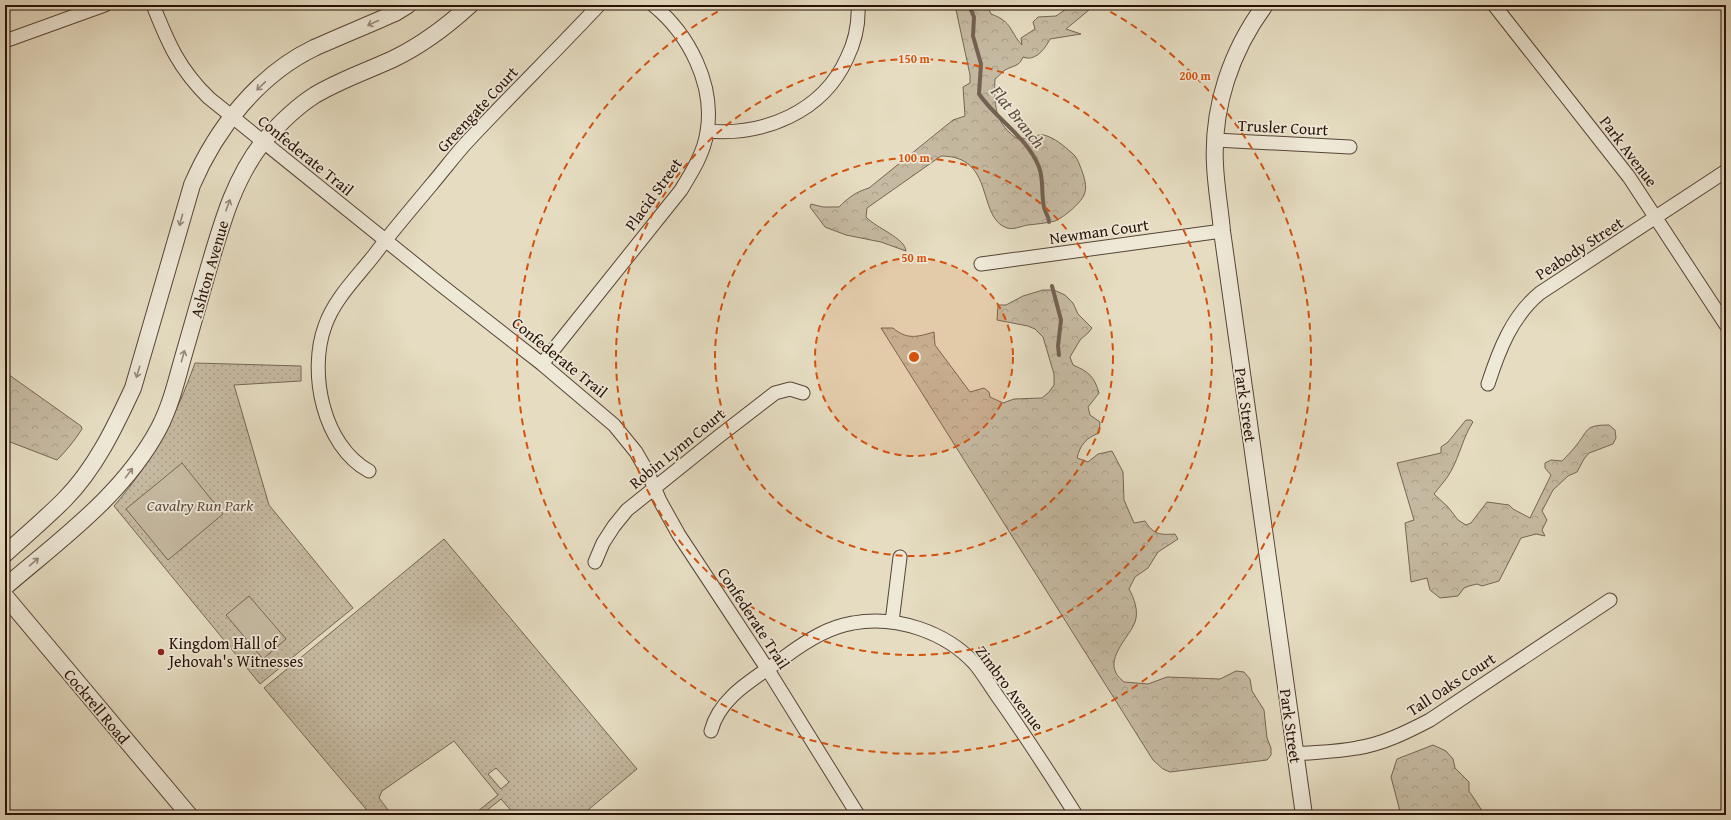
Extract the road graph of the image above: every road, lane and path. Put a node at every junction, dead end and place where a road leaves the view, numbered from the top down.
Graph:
1 (105, 5) edge
2 (153, 5) edge
3 (408, 5) edge
4 (470, 5) edge
5 (599, 5) edge
6 (653, 5) edge
7 (858, 5) edge
8 (1265, 5) edge
9 (1494, 5) edge
10 (5, 41) edge
11 (232, 117) junction
12 (708, 132) junction
13 (1215, 140) junction
14 (263, 142) junction
15 (1350, 147) dead end
16 (1726, 172) edge
17 (1656, 218) junction
18 (1222, 231) junction
19 (385, 240) junction
20 (981, 264) dead end
21 (1726, 325) edge
22 (542, 364) junction
23 (1488, 384) dead end
24 (803, 393) dead end
25 (369, 471) dead end
26 (655, 487) junction
27 (5, 554) edge
28 (900, 557) dead end
29 (595, 562) dead end
30 (5, 587) edge
31 (5, 596) edge
32 (1610, 600) dead end
33 (892, 622) junction
34 (768, 670) junction
35 (711, 731) dead end
36 (1295, 754) junction
37 (189, 815) edge
38 (858, 815) edge
39 (1076, 815) edge
40 (1304, 815) edge

1 - 10 street
2 - 11 street, Confederate Trail
3 -> 11 street
4 - 14 street, Ashton Avenue
5 - 19 street, Greengate Court
6 - 12 street, Placid Street
7 - 12 street
8 - 13 street, Park Street
9 - 17 street, Park Avenue
11 - 14 street, Confederate Trail
11 -> 27 street
12 - 22 street, Placid Street
13 - 15 street, Trusler Court
13 - 18 street, Park Street
14 - 19 street, Confederate Trail
30 -> 14 street, Ashton Avenue
16 - 17 street, Peabody Street
17 - 21 street, Park Avenue
17 - 23 street, Peabody Street
18 - 20 street, Newman Court
18 - 36 street, Park Street
19 - 22 street, Confederate Trail
19 - 25 street, Greengate Court
22 - 26 street, Confederate Trail
24 - 26 street, Robin Lynn Court
26 - 29 street, Robin Lynn Court
26 - 34 street, Confederate Trail
28 - 33 street
31 - 37 street, Cockrell Road
32 - 36 street, Tall Oaks Court
33 - 34 street, Zimbro Avenue
33 - 39 street, Zimbro Avenue
34 - 35 street, Zimbro Avenue
34 - 38 street, Confederate Trail
36 - 40 street, Park Street

